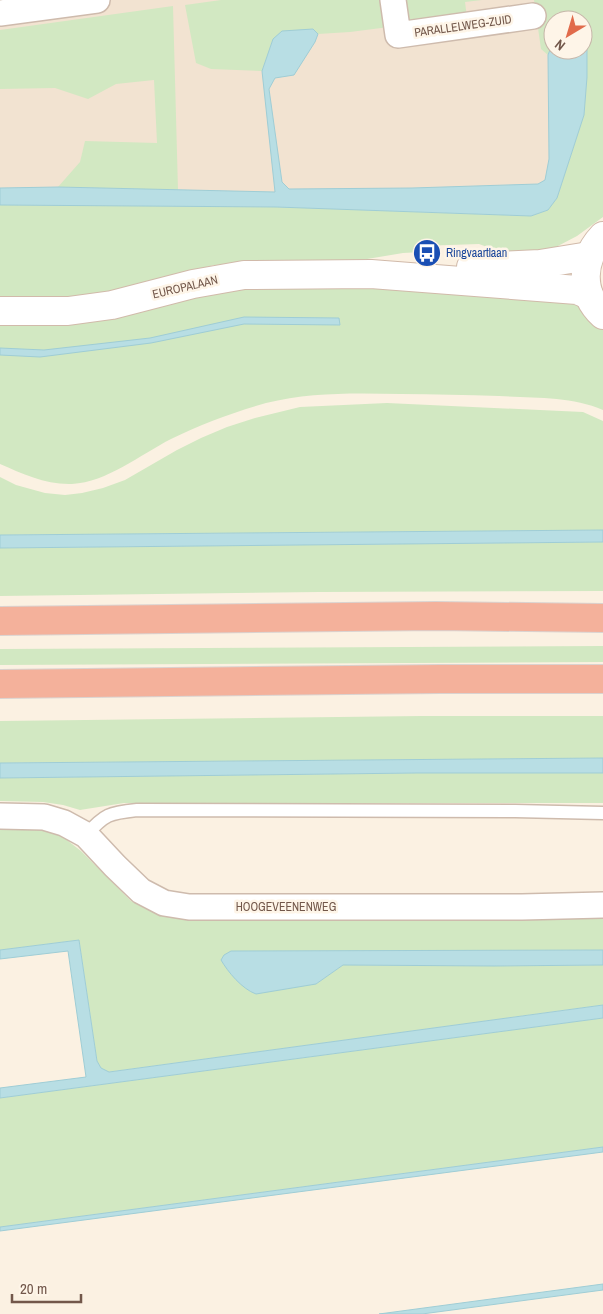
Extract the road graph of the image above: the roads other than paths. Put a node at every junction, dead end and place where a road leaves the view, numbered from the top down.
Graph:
1 (97, 0) edge
2 (393, 0) edge
3 (0, 13) edge
4 (533, 16) dead end
5 (596, 246) edge
6 (371, 274) junction
7 (596, 305) edge
8 (0, 311) edge
9 (603, 618) edge
10 (0, 620) edge
11 (603, 679) edge
12 (0, 684) edge
13 (603, 813) edge
14 (0, 816) edge
15 (86, 835) junction
16 (603, 905) edge

1 - 3 street
2 - 4 street, PARALLELWEG-ZUID
5 - 6 main road, EUROPALAAN
5 - 7 main road
6 - 7 main road, EUROPALAAN
6 - 8 main road, EUROPALAAN
9 - 10 highway
11 - 12 highway
13 - 15 lane
14 - 15 street, HOOGEVEENENWEG
15 - 16 street, HOOGEVEENENWEG

